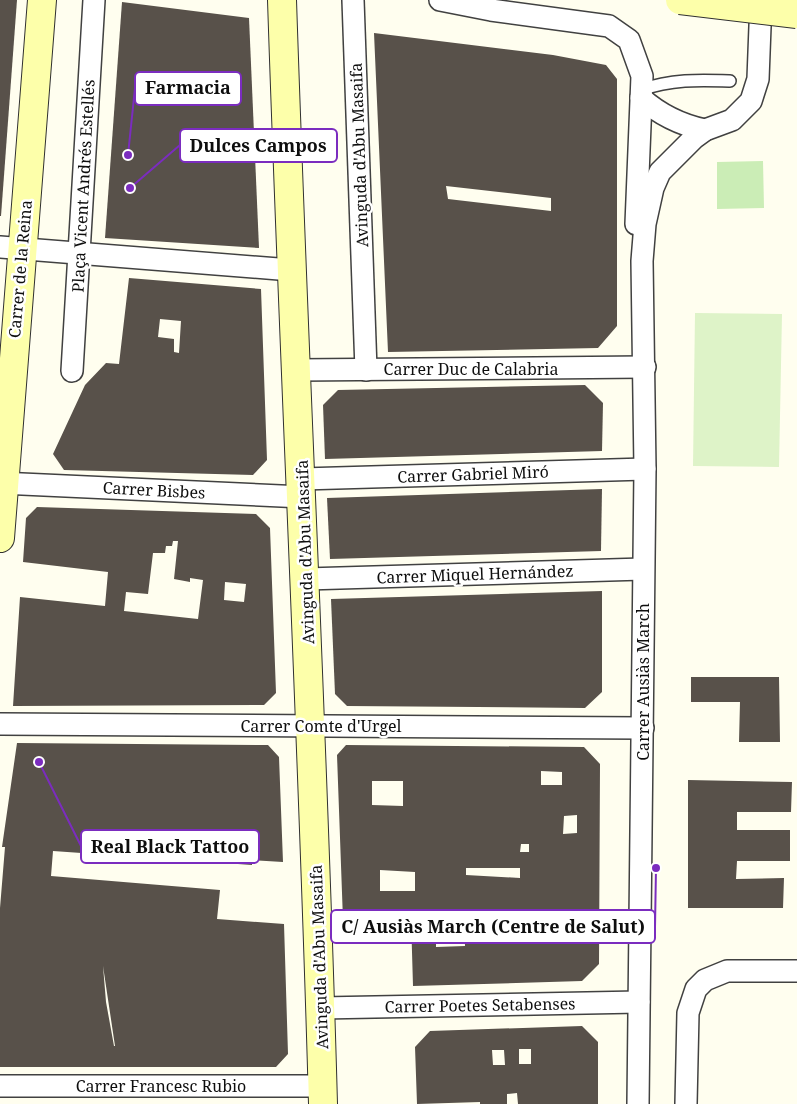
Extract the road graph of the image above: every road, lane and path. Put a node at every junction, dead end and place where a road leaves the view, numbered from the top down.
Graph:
1 (42, 0) edge
2 (94, 0) edge
3 (282, 0) edge
4 (353, 0) edge
5 (440, 0) edge
6 (680, 0) edge
7 (761, 0) edge
8 (797, 14) edge
9 (730, 81) dead end
10 (641, 94) junction
11 (705, 130) junction
12 (11, 248) edge
13 (78, 255) junction
14 (642, 261) junction
15 (291, 270) junction
16 (645, 367) junction
17 (298, 370) junction
18 (366, 370) junction
19 (72, 371) dead end
20 (6, 377) edge
21 (645, 469) junction
22 (3, 483) edge
23 (302, 488) junction
24 (0, 538) edge
25 (644, 570) junction
26 (306, 579) junction
27 (0, 724) edge
28 (312, 726) junction
29 (643, 728) junction
30 (797, 971) edge
31 (639, 1002) junction
32 (321, 1008) junction
33 (0, 1086) edge
34 (323, 1095) edge
35 (638, 1104) edge
36 (686, 1104) edge

1 - 12 street, Carrer de la Reina
2 - 13 street, Plaça Vicent Andrés Estellés
3 - 15 street, Avinguda d'Abu Masaifa
4 - 18 street, Avinguda d'Abu Masaifa
5 - 10 street, Carrer Ausiàs March
6 - 8 street, bridge
7 - 11 street, Carrer Ausiàs March
9 - 10 lane
10 - 11 street
10 - 14 street, Carrer Ausiàs March
11 - 14 street, Carrer Ausiàs March
12 - 13 street
12 - 20 street, Carrer de la Reina
13 - 15 street
13 - 19 street, Plaça Vicent Andrés Estellés
14 - 16 street, Carrer Ausiàs March
15 - 17 street, Avinguda d'Abu Masaifa
16 - 18 street, Carrer Duc de Calabria
16 - 21 street, Carrer Ausiàs March
17 - 18 street, Carrer Duc de Calabria
17 - 23 street, Avinguda d'Abu Masaifa
20 - 22 street, Carrer de la Reina
21 - 23 street, Carrer Gabriel Miró
21 - 25 street, Carrer Ausiàs March
22 - 23 street, Carrer Bisbes
22 - 24 street, Carrer de la Reina
23 - 26 street, Avinguda d'Abu Masaifa
25 - 26 street, Carrer Miquel Hernández
25 - 29 street, Carrer Ausiàs March
26 - 28 street, Avinguda d'Abu Masaifa
27 - 28 street, Carrer Comte d'Urgel
28 - 29 street, Carrer Comte d'Urgel
28 - 32 street, Avinguda d'Abu Masaifa
29 - 31 street, Carrer Ausiàs March
30 - 36 street
31 - 32 street, Carrer Poetes Setabenses
31 - 35 street, Carrer Ausiàs March
32 - 34 street, Avinguda d'Abu Masaifa
33 - 34 street, Carrer Francesc Rubio

